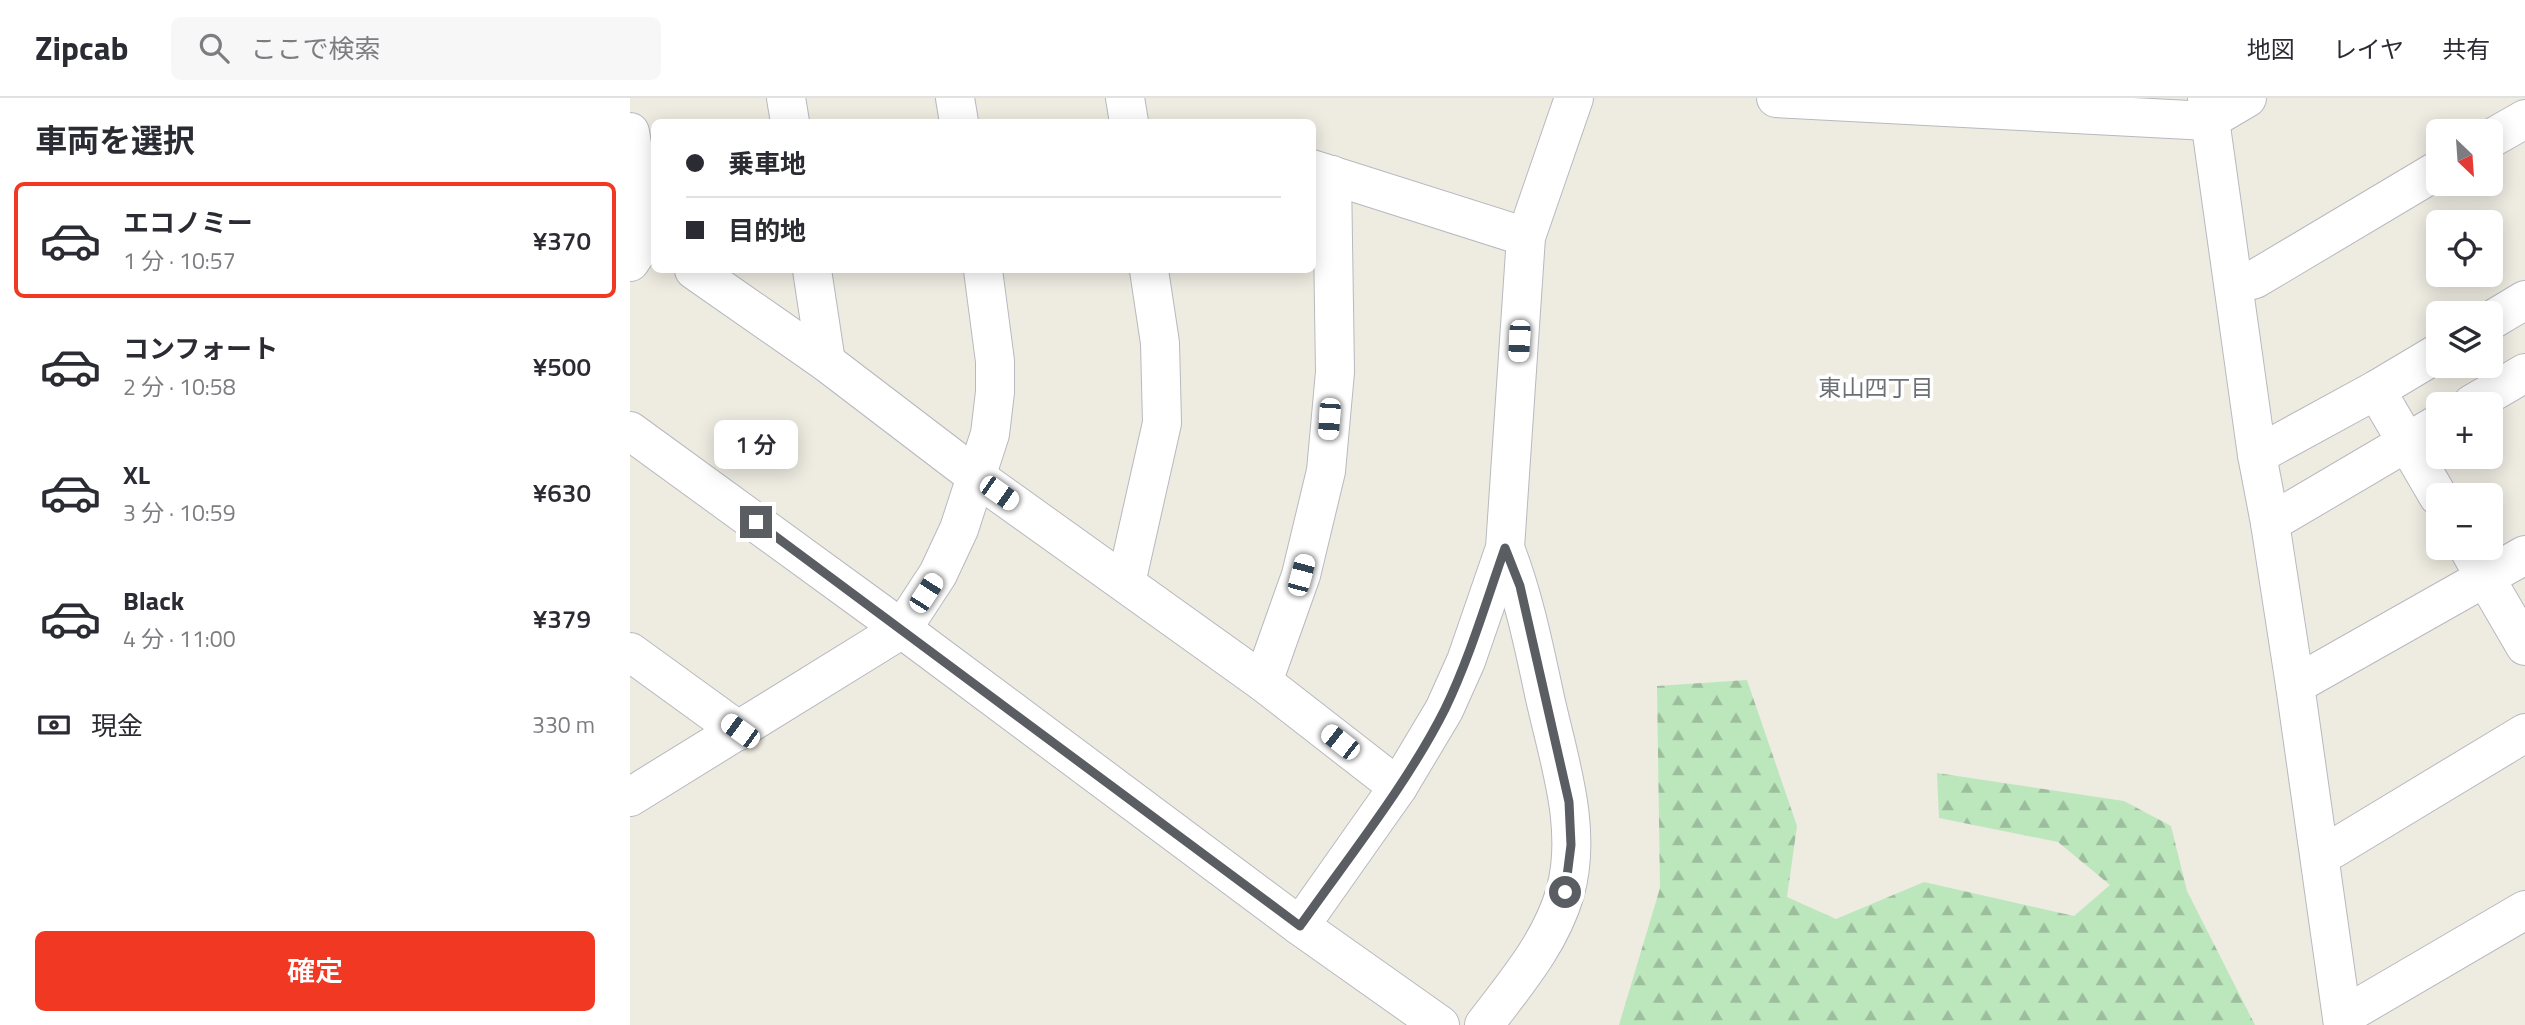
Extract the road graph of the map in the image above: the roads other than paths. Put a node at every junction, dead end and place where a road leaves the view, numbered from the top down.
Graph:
1 (786, 98) edge
2 (955, 98) edge
3 (1125, 98) edge
4 (1574, 98) edge
5 (1776, 98) edge
6 (2247, 98) edge
7 (2208, 109) edge
8 (790, 119) edge
9 (958, 119) edge
10 (1128, 119) edge
11 (2525, 119) edge
12 (630, 132) edge
13 (2503, 132) edge
14 (1322, 172) edge
15 (2426, 177) edge
16 (1526, 237) junction
17 (640, 241) edge
18 (698, 273) edge
19 (812, 273) edge
20 (983, 273) edge
21 (1150, 273) edge
22 (2234, 285) junction
23 (2525, 300) edge
24 (2503, 313) edge
25 (2426, 360) edge
26 (826, 362) junction
27 (2525, 373) edge
28 (2376, 390) junction
29 (2493, 392) edge
30 (630, 431) edge
31 (2422, 434) edge
32 (2257, 455) junction
33 (978, 478) junction
34 (2435, 483) edge
35 (2270, 523) junction
36 (1505, 548) junction
37 (2525, 555) edge
38 (2477, 563) edge
39 (1126, 583) junction
40 (902, 629) junction
41 (2525, 646) edge
42 (630, 652) edge
43 (1263, 682) junction
44 (2295, 685) junction
45 (740, 731) junction
46 (2525, 733) edge
47 (1398, 787) junction
48 (630, 797) edge
49 (2319, 851) junction
50 (2525, 910) edge
51 (1300, 926) junction
52 (2343, 1021) edge
53 (1440, 1025) edge
54 (1484, 1025) edge

1 - 8 street
2 - 9 street
3 - 10 street
4 - 16 street
5 - 7 street
6 - 7 street
7 - 22 street
11 - 13 street
12 - 17 street
14 - 16 street
14 - 43 street
15 - 22 street
16 - 36 street
18 - 26 street
19 - 26 street
20 - 33 street
21 - 39 street
22 - 32 street
23 - 24 street
25 - 28 street
26 - 33 street
27 - 29 street
28 - 31 street
28 - 32 street
30 - 40 street
31 - 34 street
31 - 35 street
32 - 35 street
33 - 39 street
33 - 40 street
35 - 44 street
36 - 47 street
36 - 54 street
37 - 38 street
38 - 41 street
38 - 44 street
39 - 43 street
40 - 45 street
40 - 51 street
42 - 45 street
43 - 47 street
44 - 49 street
45 - 48 street
46 - 49 street
47 - 51 street
49 - 52 street
50 - 52 street
51 - 53 street

